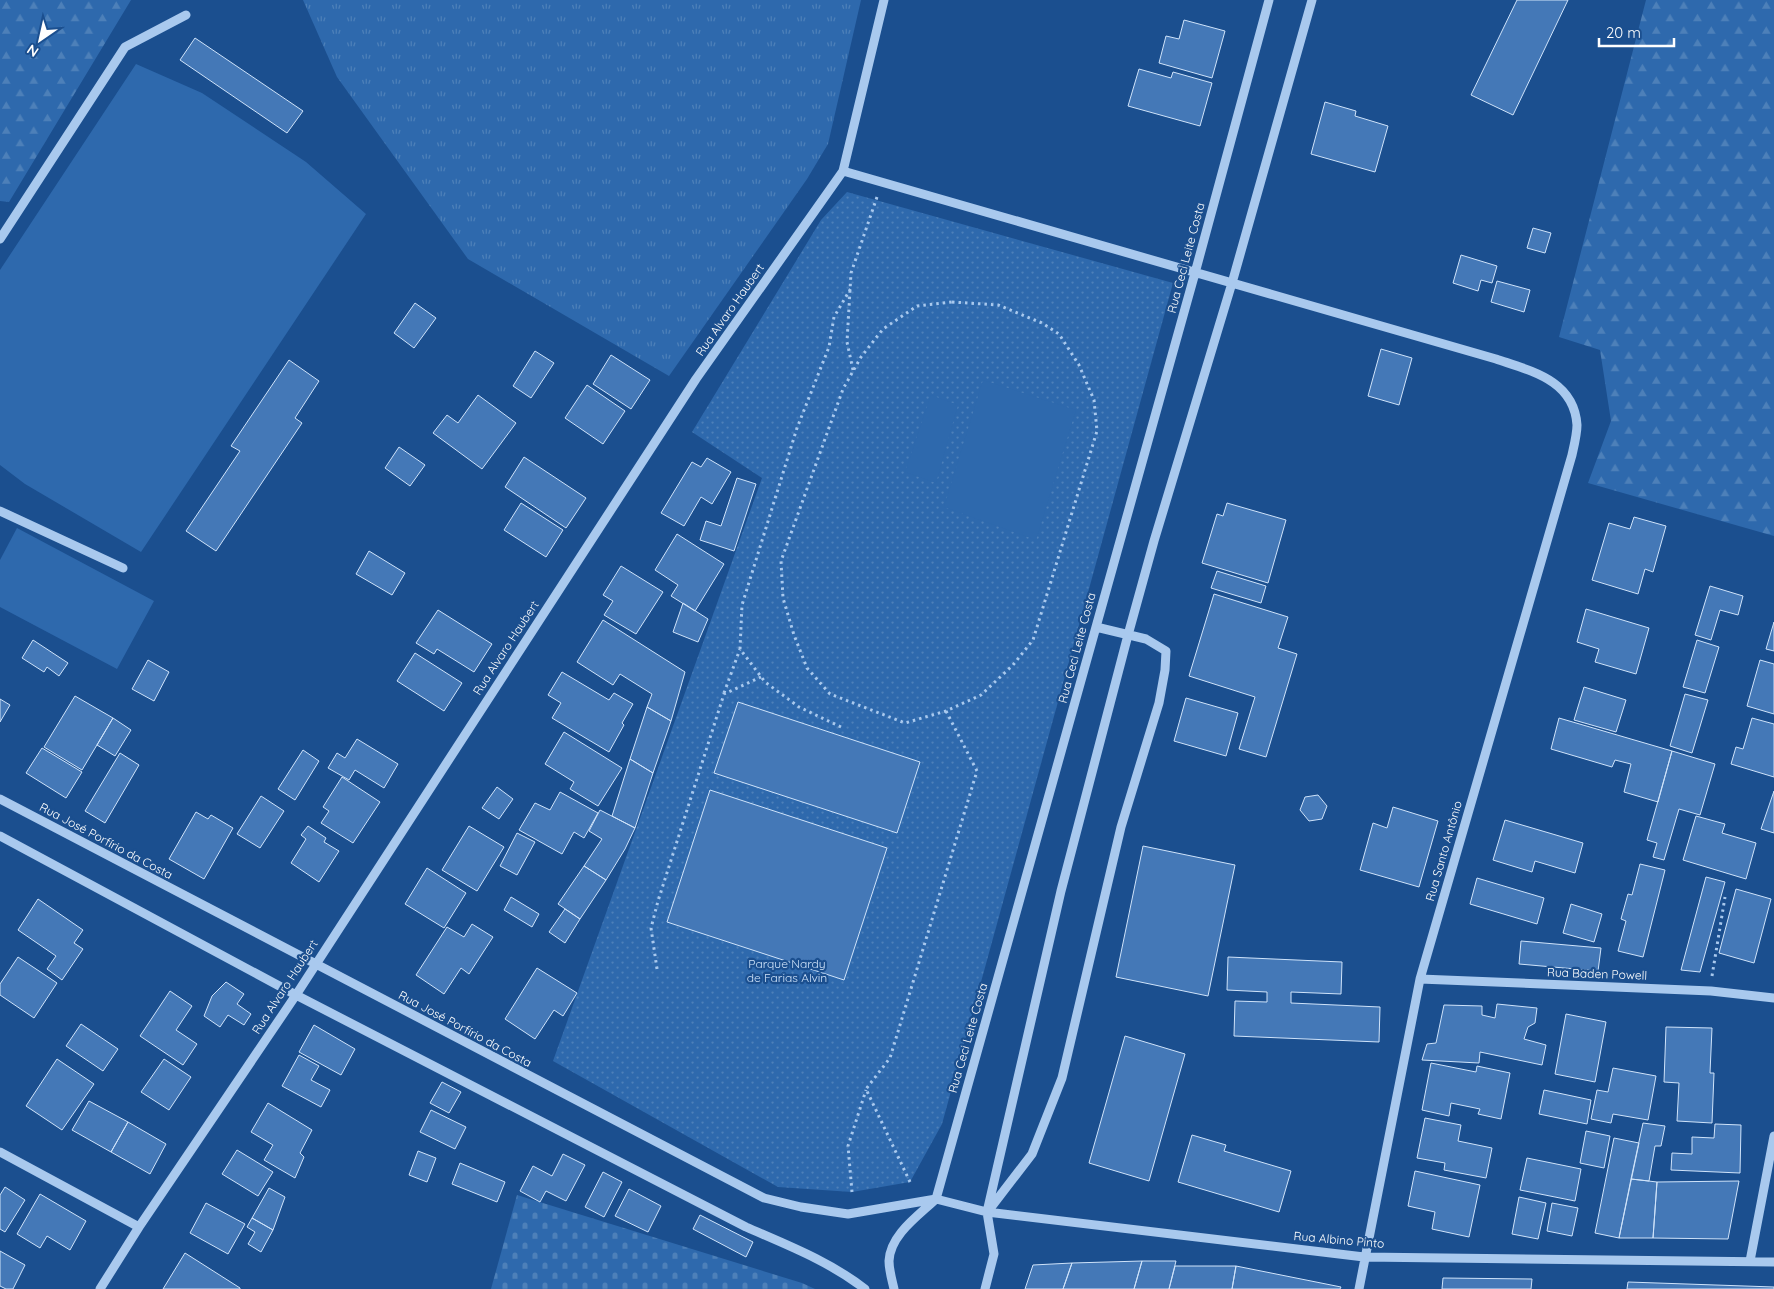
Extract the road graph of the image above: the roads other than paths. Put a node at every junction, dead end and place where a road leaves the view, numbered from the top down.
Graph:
1 (884, 0) edge
2 (1269, 0) edge
3 (1312, 0) edge
4 (186, 15) dead end
5 (843, 171) junction
6 (0, 239) edge
7 (1195, 273) junction
8 (1232, 283) junction
9 (0, 511) edge
10 (123, 568) dead end
11 (1096, 627) junction
12 (1128, 635) junction
13 (0, 799) edge
14 (0, 836) edge
15 (315, 965) junction
16 (1420, 979) junction
17 (296, 994) junction
18 (1774, 998) edge
19 (1774, 1136) edge
20 (0, 1152) edge
21 (936, 1199) junction
22 (987, 1212) junction
23 (139, 1227) junction
24 (1364, 1257) junction
25 (1750, 1261) junction
26 (1774, 1262) edge
27 (100, 1289) edge
28 (865, 1289) edge
29 (894, 1289) edge
30 (985, 1289) edge
31 (1359, 1289) edge

1 - 5 street, Rua Alvaro Haubert
2 - 7 street, Rua Ceci Leite Costa
3 - 8 street
4 - 6 street
5 - 7 street
5 - 15 street, Rua Alvaro Haubert
7 - 8 street
7 - 11 street, Rua Ceci Leite Costa
8 - 12 street
8 - 16 street, Rua Santo Antônio
9 - 10 street
11 - 12 street
11 - 21 street, Rua Ceci Leite Costa
12 - 22 street
12 - 22 street
13 - 15 street, Rua José Porfírio da Costa
14 - 17 street
15 - 17 street, Rua Alvaro Haubert
15 - 21 street, Rua José Porfírio da Costa
16 - 18 street, Rua Baden Powell
16 - 24 street, Rua Santo Antônio
17 - 23 street, Rua Alvaro Haubert
17 - 28 street
19 - 25 street
20 - 23 street
21 - 22 street, Rua Albino Pinto
21 - 29 street
22 - 24 street, Rua Albino Pinto
22 - 30 street
23 - 27 street, Rua Alvaro Haubert
24 - 25 street, Rua Albino Pinto
24 - 31 street, Rua Santo Antônio
25 - 26 street, Rua Albino Pinto

